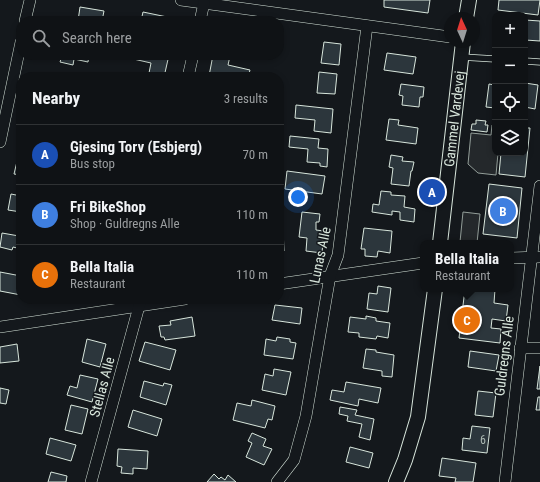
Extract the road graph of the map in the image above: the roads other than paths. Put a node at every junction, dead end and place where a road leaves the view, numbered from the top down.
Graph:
1 (30, 0) edge
2 (181, 0) edge
3 (469, 0) edge
4 (204, 3) junction
5 (467, 12) edge
6 (26, 16) edge
7 (201, 16) edge
8 (367, 26) junction
9 (444, 37) edge
10 (463, 48) edge
11 (462, 57) junction
12 (492, 59) edge
13 (17, 60) edge
14 (192, 60) edge
15 (528, 61) edge
16 (540, 62) edge
17 (189, 72) edge
18 (0, 142) edge
19 (540, 186) edge
20 (440, 240) edge
21 (536, 257) edge
22 (514, 258) edge
23 (420, 263) edge
24 (330, 276) junction
25 (284, 283) edge
26 (435, 292) edge
27 (134, 304) edge
28 (140, 304) edge
29 (0, 327) edge
30 (520, 348) junction
31 (540, 348) edge
32 (92, 482) edge
33 (277, 482) edge
34 (396, 482) edge
35 (505, 482) edge

1 - 6 street
2 - 4 street
3 - 5 street
4 - 7 street
4 - 8 street
8 - 9 street
8 - 24 street, Lunas Alle
10 - 11 street, Gammel Vardevej
11 - 12 lane
11 - 20 street, Gammel Vardevej
13 - 18 street
14 - 17 street
15 - 16 lane
19 - 21 street, Guldregns Alle
21 - 22 street
21 - 30 street, Guldregns Alle
23 - 24 street
24 - 25 street
24 - 33 street, Lunas Alle
26 - 34 street
27 - 29 street
28 - 32 street, Stellas Alle
30 - 31 street
30 - 35 street, Guldregns Alle

